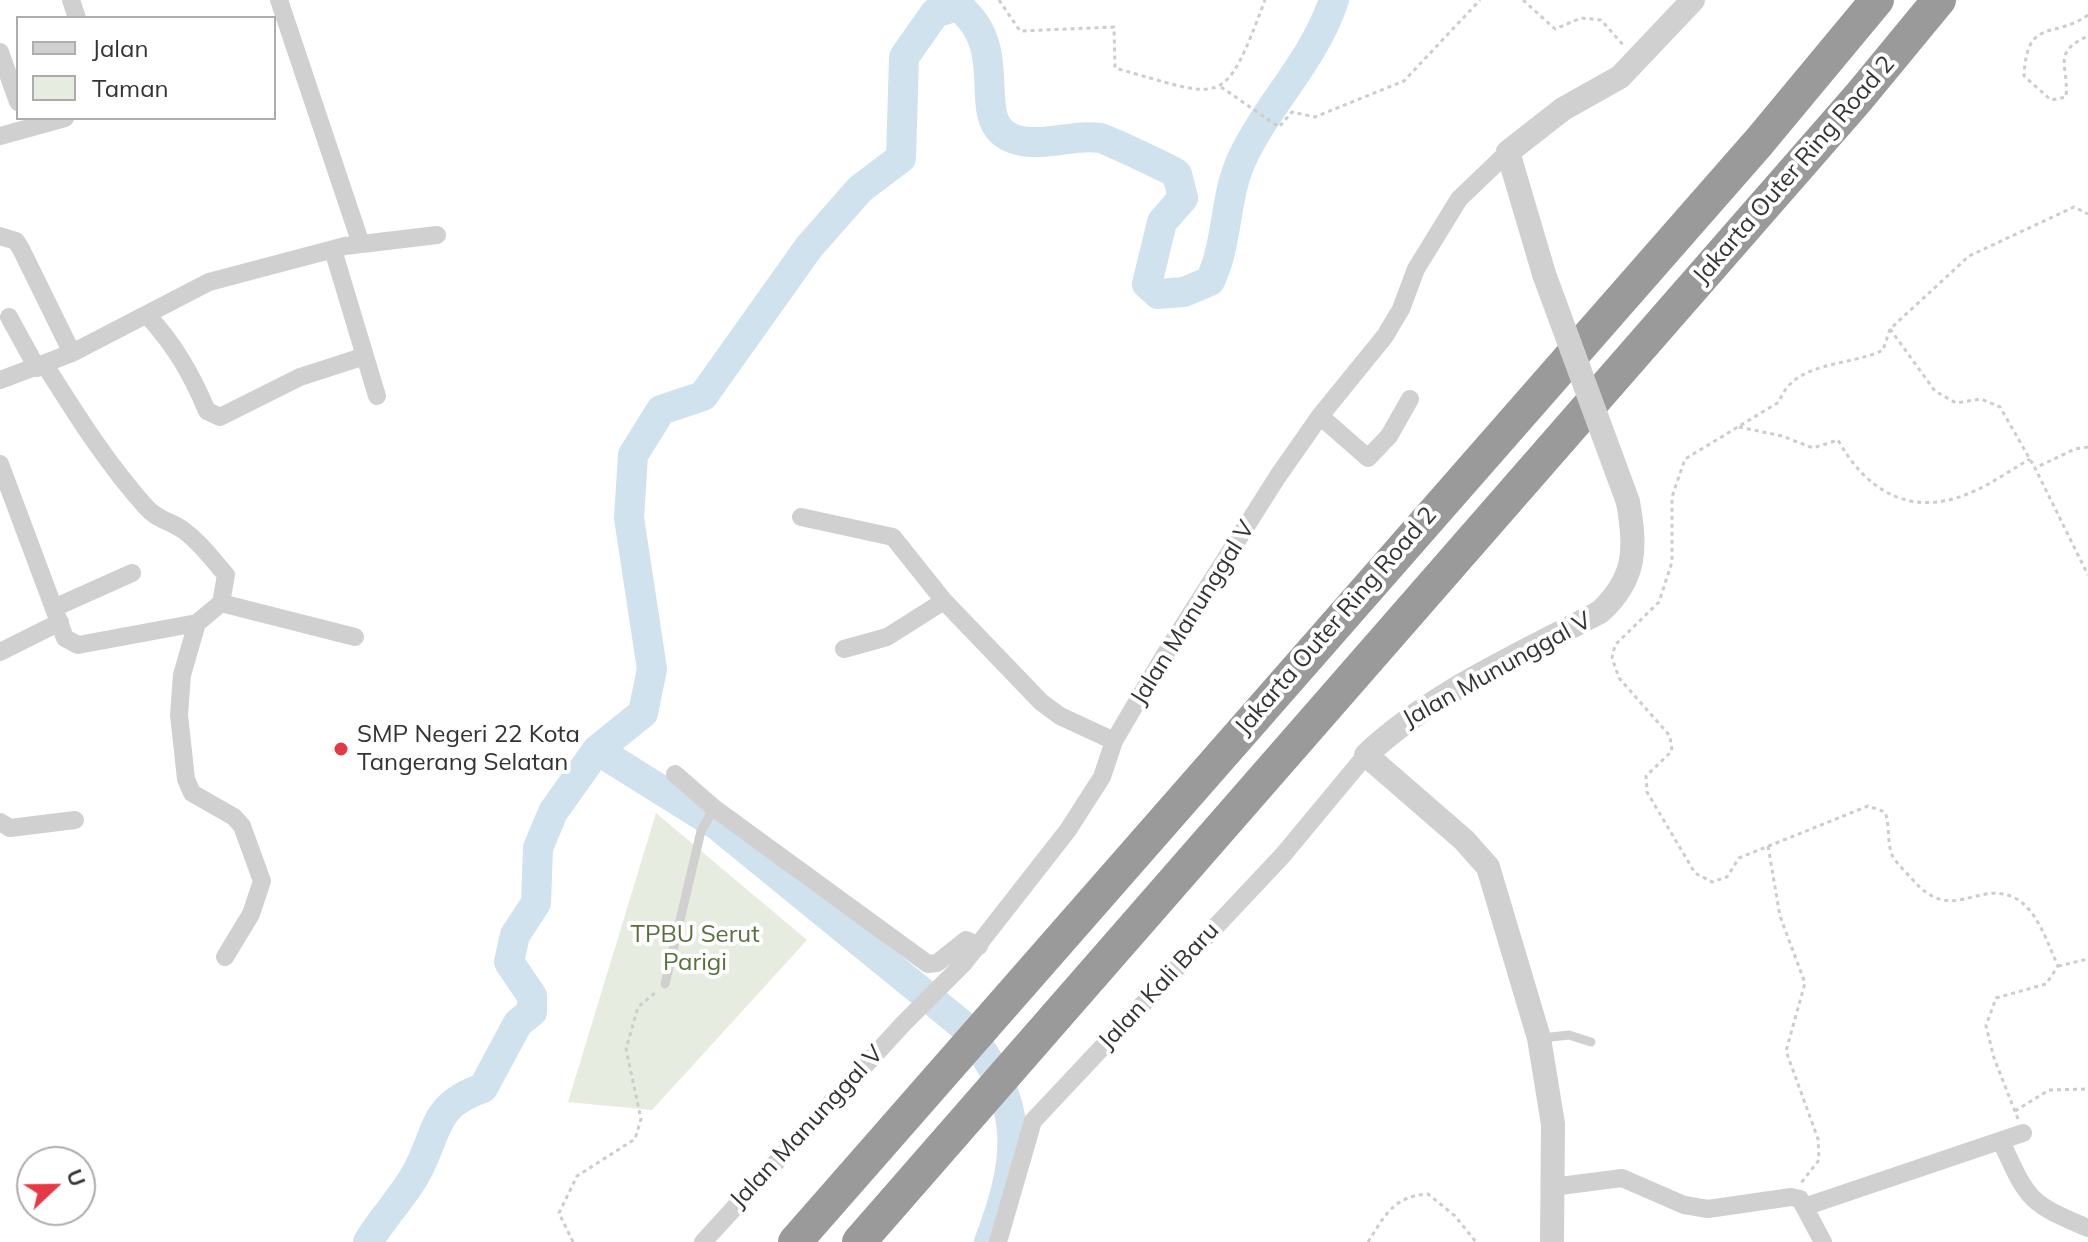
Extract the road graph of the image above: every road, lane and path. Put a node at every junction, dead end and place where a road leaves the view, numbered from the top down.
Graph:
1 (279, 0) edge
2 (999, 0) edge
3 (1265, 0) edge
4 (1480, 0) edge
5 (1523, 0) edge
6 (1693, 0) edge
7 (1858, 0) edge
8 (1877, 0) edge
9 (1939, 0) edge
10 (1961, 0) edge
11 (2088, 15) edge
12 (2088, 36) edge
13 (0, 52) edge
14 (1637, 61) junction
15 (1221, 87) junction
16 (16, 96) edge
17 (1859, 97) junction
18 (49, 120) edge
19 (25, 123) edge
20 (0, 136) edge
21 (1759, 142) junction
22 (1508, 152) junction
23 (2088, 214) edge
24 (437, 235) dead end
25 (0, 236) edge
26 (361, 244) junction
27 (333, 250) junction
28 (147, 315) junction
29 (9, 317) dead end
30 (1890, 329) junction
31 (72, 353) junction
32 (365, 356) junction
33 (41, 367) junction
34 (0, 380) edge
35 (377, 396) dead end
36 (1410, 399) dead end
37 (1320, 416) junction
38 (1738, 427) junction
39 (2088, 447) edge
40 (2030, 459) junction
41 (0, 464) edge
42 (2035, 468) junction
43 (7, 507) edge
44 (801, 517) dead end
45 (132, 573) dead end
46 (2088, 575) edge
47 (944, 601) junction
48 (221, 603) junction
49 (58, 615) junction
50 (197, 623) junction
51 (355, 637) dead end
52 (844, 649) dead end
53 (0, 652) edge
54 (1114, 741) junction
55 (1366, 755) junction
56 (675, 774) dead end
57 (712, 812) junction
58 (75, 820) dead end
59 (0, 822) edge
60 (1768, 846) junction
61 (979, 946) junction
62 (225, 957) dead end
63 (2088, 959) edge
64 (2058, 966) junction
65 (665, 984) joint
66 (1539, 1038) junction
67 (1591, 1042) dead end
68 (2088, 1089) edge
69 (2015, 1111) junction
70 (2023, 1133) joint
71 (2001, 1141) junction
72 (1552, 1187) junction
73 (1799, 1202) junction
74 (2088, 1228) edge
75 (573, 1242) edge
76 (703, 1242) edge
77 (795, 1242) edge
78 (859, 1242) edge
79 (998, 1242) edge
80 (1368, 1242) edge
81 (1476, 1242) edge
82 (1552, 1242) edge
83 (1823, 1242) edge

1 - 26 street
2 - 15 path
3 - 15 path
4 - 15 path
5 - 14 path
6 - 14 street, Jalan Manunggal V
7 - 21 highway
8 - 21 highway, Jakarta Outer Ring Road 2
9 - 17 highway, Jakarta Outer Ring Road 2
10 - 17 highway
11 - 12 path
13 - 16 street
14 - 22 street, Jalan Manunggal V
17 - 78 highway, Jakarta Outer Ring Road 2
18 - 19 street
19 - 20 street
21 - 77 highway, Jakarta Outer Ring Road 2
22 - 37 street, Jalan Manunggal V
22 - 55 street, Jalan Mununggal V, bridge
23 - 30 path
24 - 26 street
25 - 31 street
26 - 27 street
27 - 28 street
27 - 32 street
28 - 31 street
28 - 32 street
29 - 33 street
30 - 38 path
30 - 40 path
31 - 33 street
32 - 35 street
33 - 34 street
33 - 48 street
36 - 37 street
37 - 54 street, Jalan Manunggal V
38 - 40 path
38 - 60 path
39 - 42 path
40 - 42 path
41 - 43 street
42 - 46 path
43 - 49 street
44 - 47 street
45 - 49 street
47 - 52 street
47 - 54 street
48 - 50 street
48 - 51 street
49 - 50 street
49 - 53 street
50 - 62 street
54 - 61 street, Jalan Manunggal V
55 - 66 street
55 - 79 street, Jalan Kali Baru
56 - 57 street
57 - 61 street
57 - 65 lane
58 - 59 street
60 - 64 path
60 - 73 path
61 - 76 street, Jalan Manunggal V
63 - 64 path
64 - 69 path
65 - 75 path
66 - 67 lane
66 - 72 street
68 - 69 path
69 - 70 path
70 - 71 street
71 - 73 street
71 - 74 street
72 - 73 street
72 - 82 street
73 - 83 street
80 - 81 path

